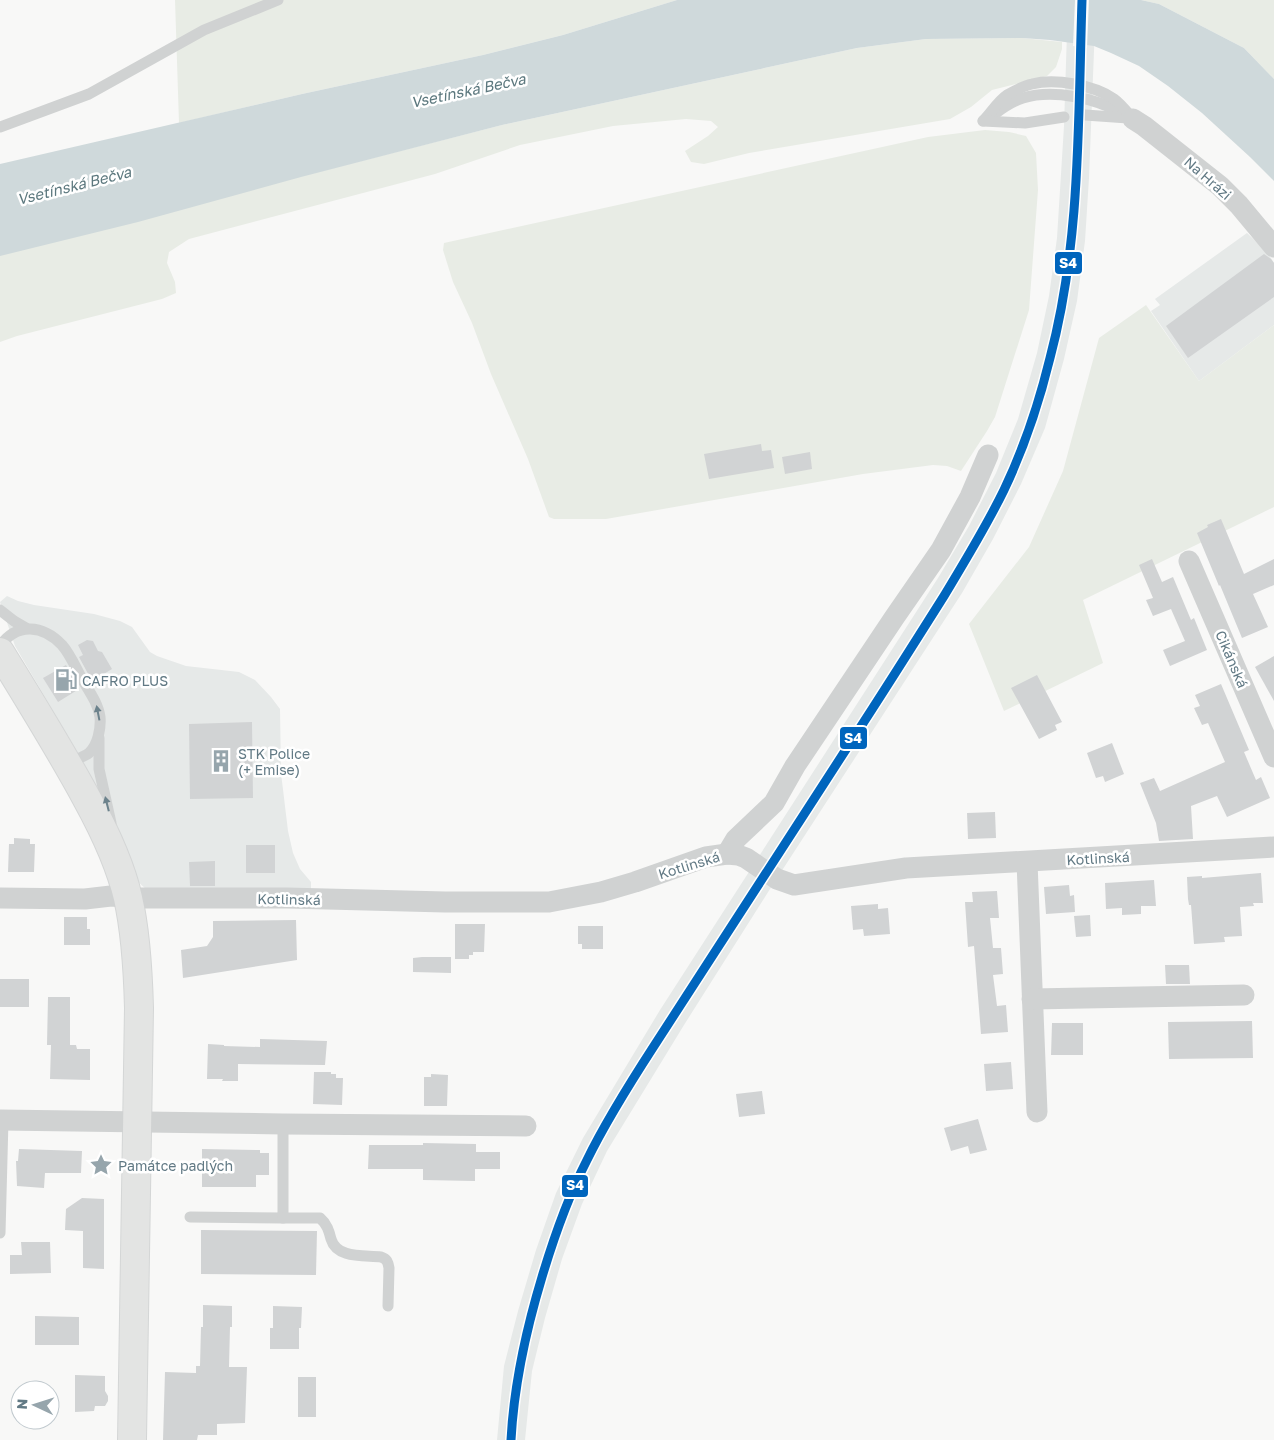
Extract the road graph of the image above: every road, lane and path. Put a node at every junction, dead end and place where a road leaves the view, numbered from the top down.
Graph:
1 (278, 0) edge
2 (1085, 115) dead end
3 (1064, 116) dead end
4 (1132, 118) junction
5 (0, 127) edge
6 (1274, 248) edge
7 (988, 454) dead end
8 (1189, 561) dead end
9 (0, 610) edge
10 (26, 628) junction
11 (0, 646) edge
12 (0, 652) edge
13 (100, 732) junction
14 (1274, 757) edge
15 (68, 763) junction
16 (1274, 847) edge
17 (113, 852) junction
18 (727, 854) junction
19 (1027, 862) junction
20 (128, 897) junction
21 (0, 898) edge
22 (1244, 995) dead end
23 (1032, 1000) junction
24 (1037, 1112) dead end
25 (2, 1120) edge
26 (137, 1122) junction
27 (283, 1124) junction
28 (526, 1126) dead end
29 (190, 1217) dead end
30 (282, 1218) junction
31 (0, 1233) edge
32 (388, 1306) dead end
33 (132, 1440) edge

1 - 5 lane
2 - 4 lane
3 - 4 lane
4 - 6 street, Na Hrázi
7 - 18 street
8 - 14 street, Cikánská
9 - 10 lane
10 - 11 lane
13 -> 10 lane
12 - 15 main road
13 - 15 lane
17 -> 13 lane
15 - 17 main road
16 - 19 street, Kotlinská
17 - 20 main road
18 - 19 street, Kotlinská
18 - 20 street, Kotlinská
19 - 23 street
20 - 21 street, Kotlinská
20 - 26 main road
22 - 23 street
23 - 24 street
25 - 26 street
25 - 31 lane
26 - 27 street
26 - 33 main road
27 - 28 street
27 - 30 lane
29 - 30 lane
30 - 32 lane

